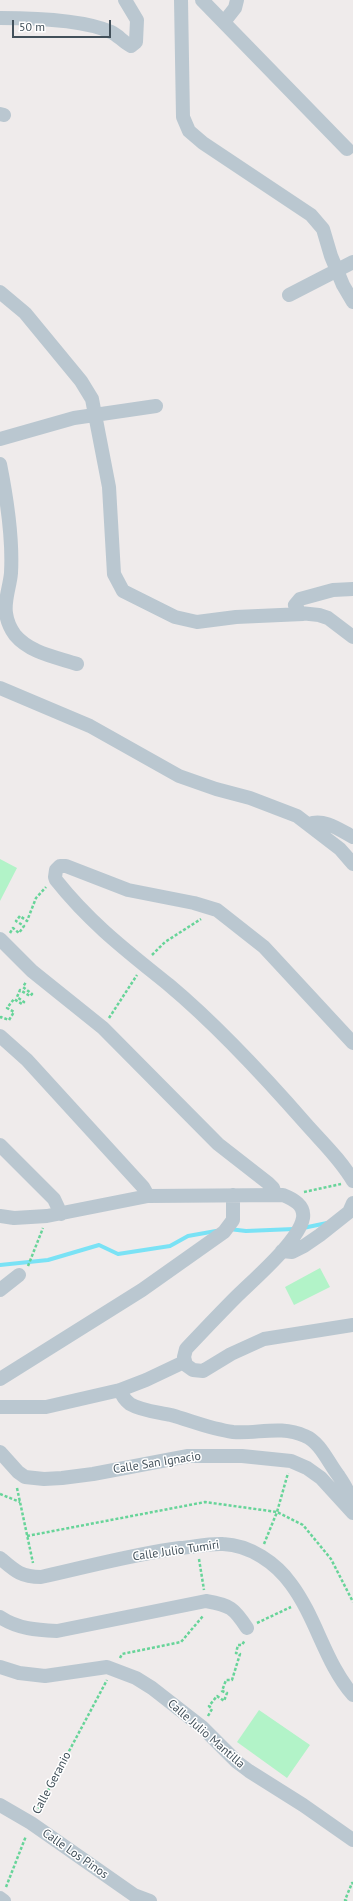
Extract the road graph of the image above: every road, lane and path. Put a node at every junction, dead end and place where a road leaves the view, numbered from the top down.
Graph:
1 (126, 0) edge
2 (181, 0) edge
3 (202, 0) edge
4 (237, 0) edge
5 (0, 18) edge
6 (224, 22) junction
7 (347, 149) dead end
8 (353, 262) edge
9 (337, 270) junction
10 (0, 292) edge
11 (289, 295) dead end
12 (353, 302) edge
13 (156, 406) dead end
14 (94, 415) junction
15 (0, 439) edge
16 (0, 464) edge
17 (353, 589) edge
18 (303, 614) junction
19 (353, 637) edge
20 (78, 664) dead end
21 (0, 688) edge
22 (309, 824) junction
23 (353, 837) edge
24 (353, 864) edge
25 (56, 880) junction
26 (4, 943) edge
27 (32, 971) junction
28 (0, 1018) edge
29 (0, 1036) edge
30 (353, 1043) edge
31 (0, 1145) edge
32 (349, 1182) edge
33 (275, 1194) junction
34 (233, 1195) junction
35 (148, 1196) junction
36 (291, 1198) junction
37 (353, 1203) edge
38 (61, 1214) junction
39 (0, 1216) edge
40 (38, 1243) dead end
41 (282, 1251) junction
42 (24, 1270) joint
43 (0, 1290) edge
44 (353, 1325) edge
45 (184, 1362) junction
46 (0, 1379) edge
47 (120, 1390) junction
48 (0, 1407) edge
49 (0, 1452) edge
50 (291, 1461) junction
51 (16, 1486) dead end
52 (0, 1494) edge
53 (20, 1502) junction
54 (351, 1510) edge
55 (277, 1512) junction
56 (27, 1536) junction
57 (260, 1555) junction
58 (0, 1558) edge
59 (36, 1577) junction
60 (302, 1602) junction
61 (353, 1602) edge
62 (0, 1617) edge
63 (247, 1628) junction
64 (0, 1667) edge
65 (113, 1669) junction
66 (353, 1695) edge
67 (202, 1727) junction
68 (0, 1805) edge
69 (31, 1823) junction
70 (353, 1840) edge
71 (353, 1884) edge
72 (1, 1899) edge
73 (150, 1901) edge
74 (347, 1901) edge

1 - 5 street
2 - 9 street
3 - 6 street
4 - 6 street
6 - 7 street
8 - 9 street
9 - 11 street
9 - 12 street
10 - 14 street
13 - 14 street
14 - 15 street
14 - 18 street
16 - 20 street
17 - 18 street
18 - 19 street
21 - 22 street
22 - 23 street
22 - 24 street
25 - 26 path
25 - 30 street
25 - 32 street
26 - 27 street
27 - 28 path
27 - 33 street
29 - 35 street
31 - 38 street
32 - 36 path
33 - 34 street
33 - 36 street
34 - 35 street
34 - 46 street
35 - 38 street
36 - 41 street
37 - 41 street
38 - 39 street
40 - 42 path
41 - 45 street
42 - 43 street
44 - 45 street
45 - 47 street
47 - 48 street
47 - 54 street
49 - 50 street, Calle San Ignacio
50 - 54 street, Calle San Ignacio
50 - 55 path
51 - 53 path
52 - 53 path
53 - 56 path
55 - 56 path
55 - 57 path
55 - 61 path
56 - 59 path
57 - 59 street, Calle Julio Tumiri
57 - 60 street, Calle Julio Tumiri
58 - 59 street, Calle Julio Tumiri
60 - 63 path
60 - 66 street, Calle Julio Tumiri
62 - 63 street
63 - 67 path
64 - 65 street, Calle Julio Mantilla
65 - 67 street, Calle Julio Mantilla
65 - 69 path, Calle Geranio
67 - 70 street, Calle Julio Mantilla
68 - 69 street, Calle Los Pinos
69 - 72 path, Calle Geranio
69 - 73 street, Calle Los Pinos
71 - 74 path

